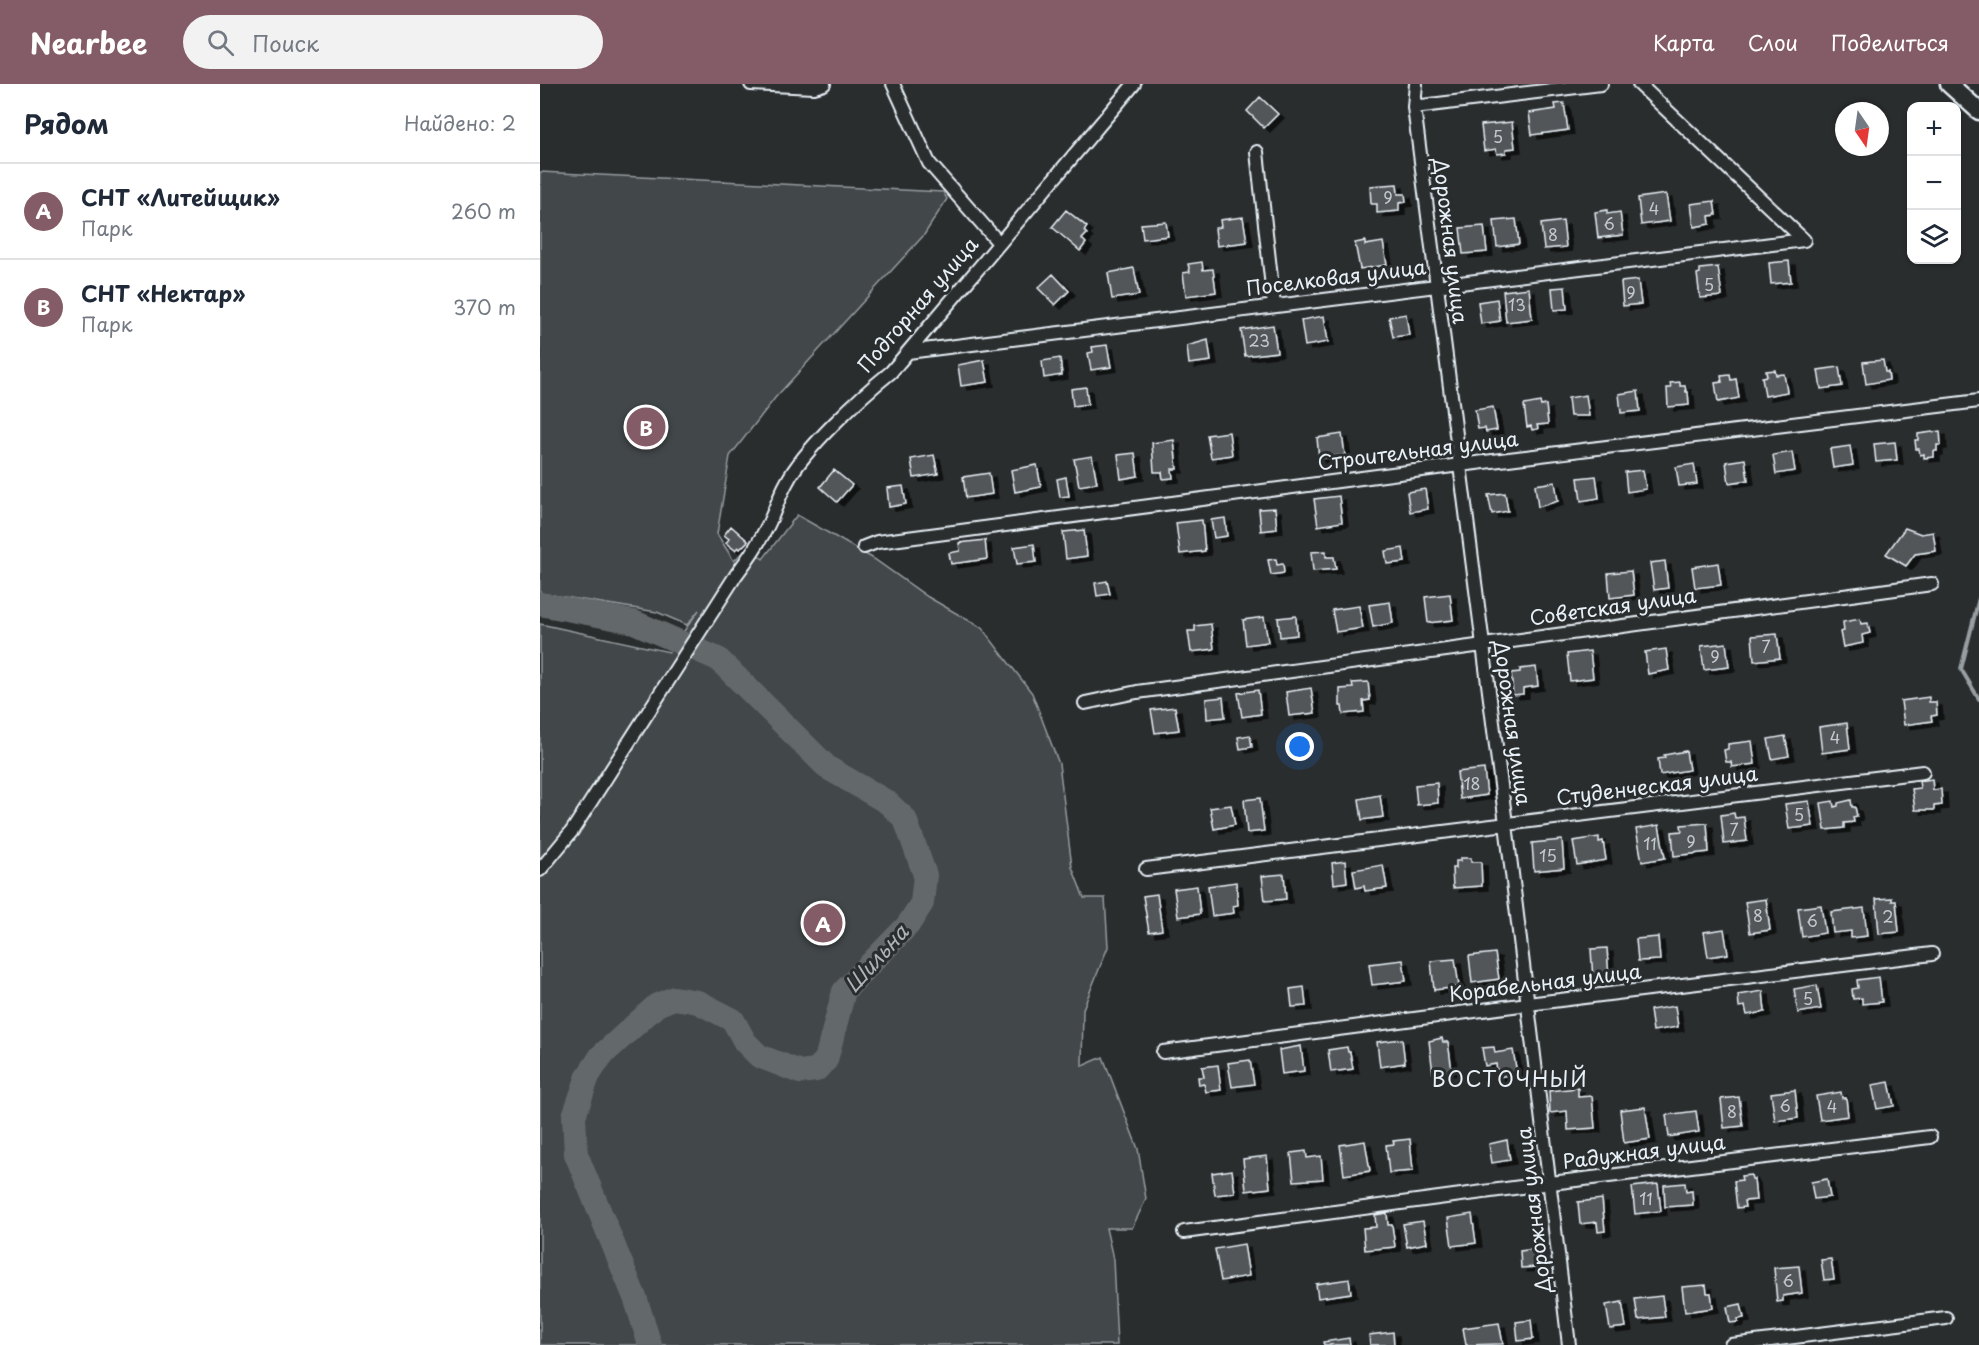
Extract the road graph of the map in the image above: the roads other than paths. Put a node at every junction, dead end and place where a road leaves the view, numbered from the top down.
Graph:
1 (752, 84) edge
2 (824, 84) edge
3 (893, 84) edge
4 (1134, 84) edge
5 (1416, 84) edge
6 (1601, 84) edge
7 (1639, 84) edge
8 (1950, 84) edge
9 (1414, 107) junction
10 (1979, 111) edge
11 (1257, 152) dead end
12 (999, 243) junction
13 (1436, 285) junction
14 (1275, 305) junction
15 (908, 351) junction
16 (1979, 401) edge
17 (1460, 465) junction
18 (864, 547) dead end
19 (1932, 584) dead end
20 (1482, 644) junction
21 (1085, 703) dead end
22 (1923, 772) dead end
23 (1506, 824) junction
24 (1146, 869) dead end
25 (540, 870) edge
26 (1932, 954) dead end
27 (1528, 1004) junction
28 (1163, 1052) dead end
29 (1930, 1137) dead end
30 (1551, 1184) junction
31 (1184, 1232) dead end
32 (1946, 1318) dead end
33 (1569, 1345) edge
34 (1731, 1345) edge

1 - 2 street
3 - 12 street
4 - 12 street, Подгорная улица
5 - 9 street, Дорожная улица
6 - 9 street
7 - 13 street, Поселковая улица
8 - 10 main road
9 - 13 street, Дорожная улица
11 - 14 street
12 - 15 street, Подгорная улица
13 - 14 street, Поселковая улица
13 - 17 street, Дорожная улица
14 - 15 street, Поселковая улица
15 - 25 street, Подгорная улица
16 - 17 street, Строительная улица
17 - 18 street, Строительная улица
17 - 20 street, Дорожная улица
19 - 20 street, Советская улица
20 - 21 street, Советская улица
20 - 23 street, Дорожная улица
22 - 23 street, Студенческая улица
23 - 24 street, Студенческая улица
23 - 27 street, Дорожная улица
26 - 27 street, Корабельная улица
27 - 28 street, Корабельная улица
27 - 30 street, Дорожная улица
29 - 30 street, Радужная улица
30 - 31 street, Радужная улица
30 - 33 street, Дорожная улица
32 - 34 street

